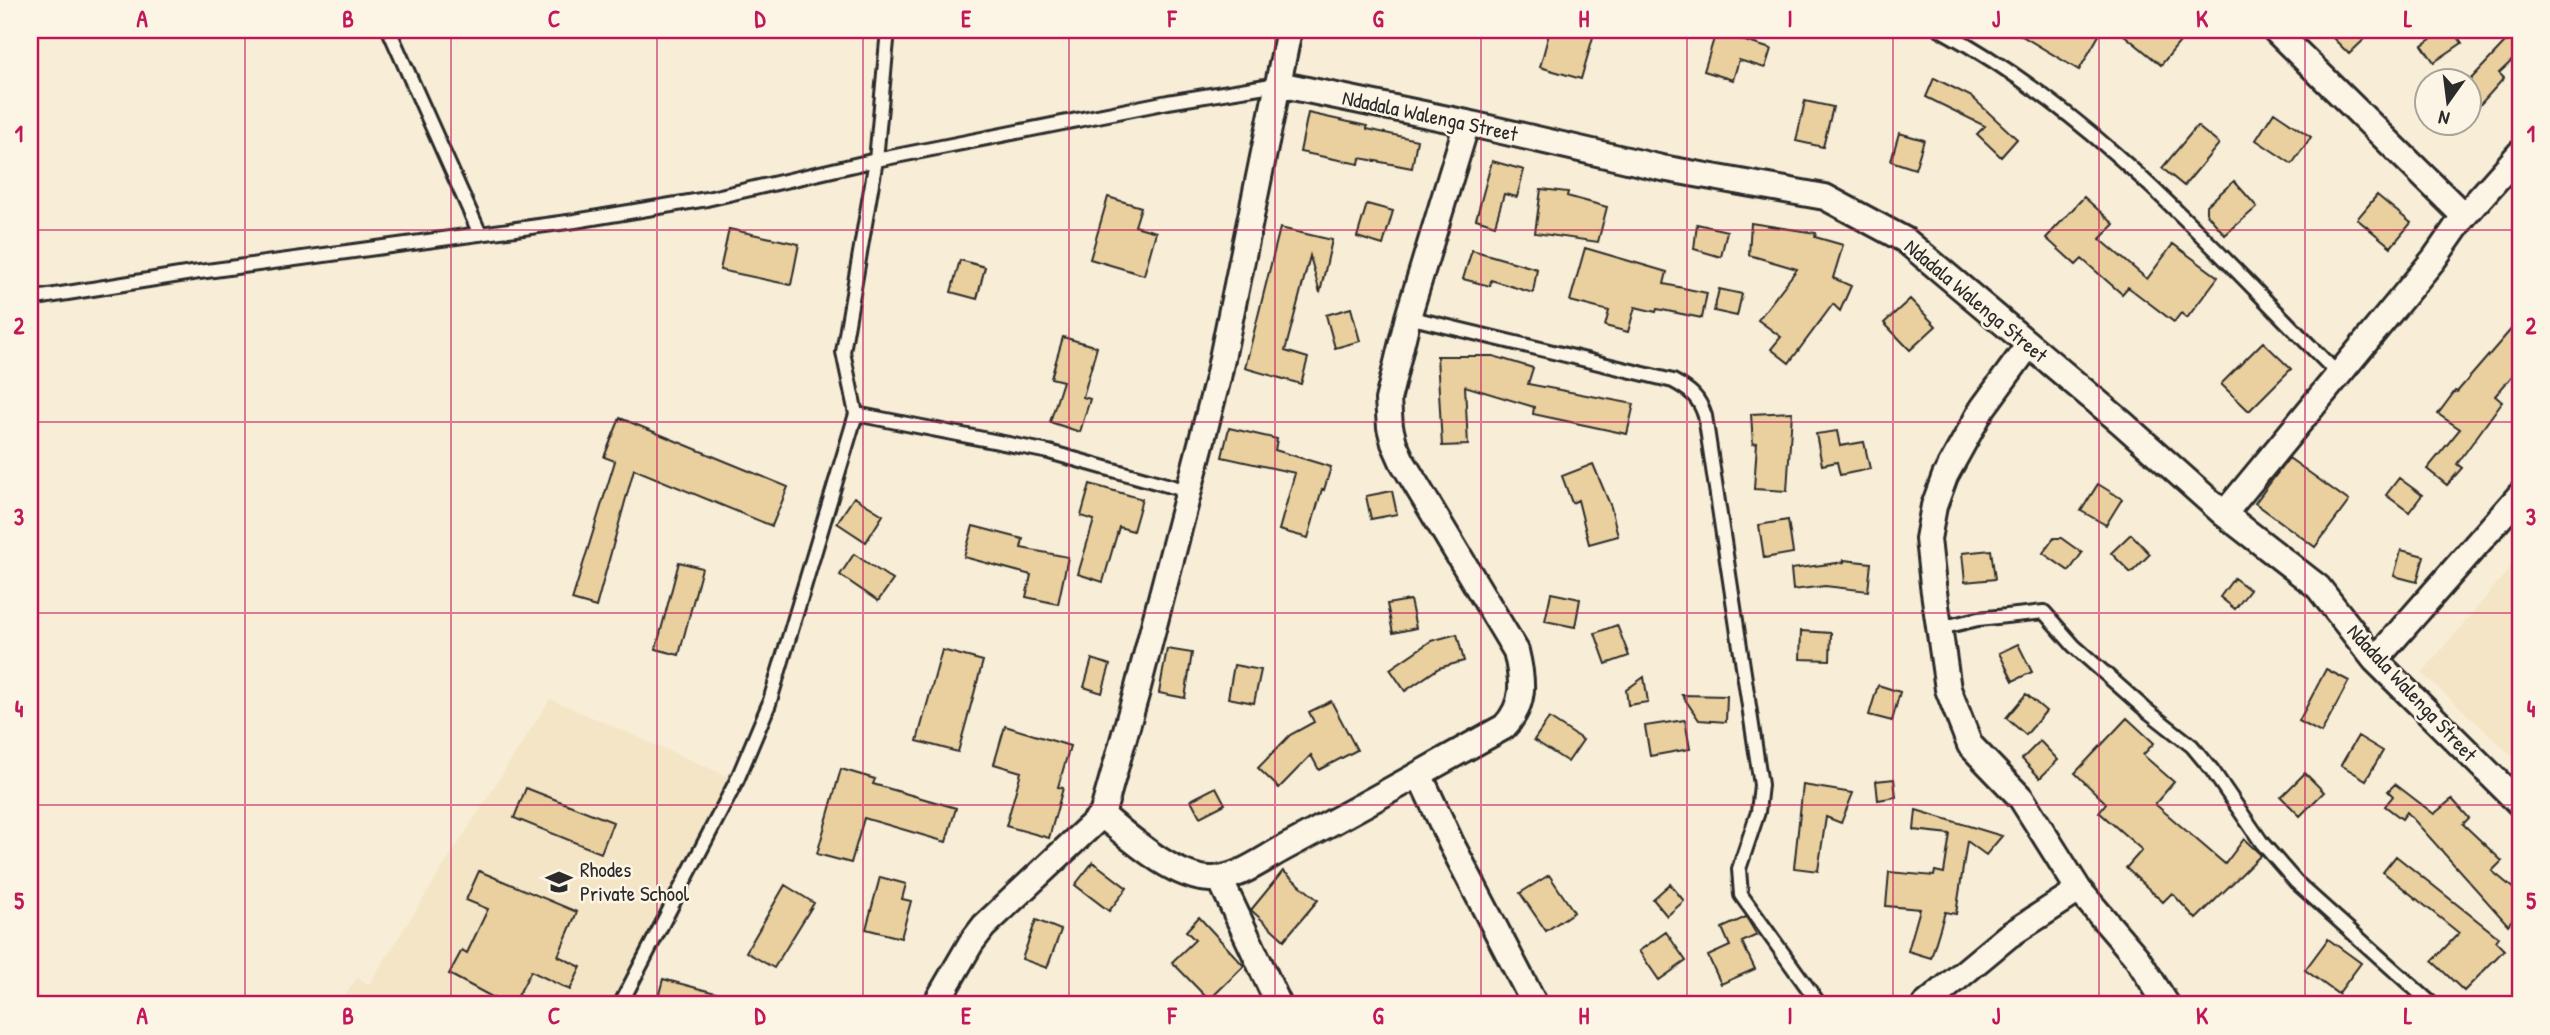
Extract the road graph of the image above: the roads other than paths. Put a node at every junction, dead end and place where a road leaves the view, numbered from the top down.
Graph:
1 (389, 30) edge
2 (888, 30) edge
3 (1289, 30) edge
4 (1941, 30) edge
5 (2275, 30) edge
6 (1278, 84) junction
7 (1467, 123) junction
8 (2520, 153) edge
9 (876, 160) junction
10 (2465, 216) junction
11 (480, 234) junction
12 (30, 299) edge
13 (1408, 317) junction
14 (2028, 346) junction
15 (2338, 374) junction
16 (856, 414) junction
17 (1188, 491) junction
18 (2520, 495) edge
19 (2224, 514) junction
20 (1940, 628) junction
21 (2375, 660) junction
22 (1419, 774) junction
23 (2520, 804) edge
24 (1102, 815) junction
25 (1220, 878) junction
26 (2079, 890) junction
27 (620, 1005) edge
28 (935, 1005) edge
29 (1279, 1005) edge
30 (1535, 1005) edge
31 (1820, 1005) edge
32 (1925, 1005) edge
33 (2167, 1005) edge
34 (2433, 1005) edge

1 - 11 lane
2 - 9 lane
3 - 6 street
4 - 15 lane
5 - 10 street
6 - 7 street, Ndadala Walenga Street
6 - 9 lane
6 - 17 street
7 - 13 street
7 - 14 street, Ndadala Walenga Street
8 - 10 street
9 - 11 lane
9 - 16 lane
10 - 15 street
11 - 12 lane
13 - 22 street
13 - 31 lane
14 - 19 street, Ndadala Walenga Street
14 - 20 street
15 - 19 street
16 - 17 lane
16 - 27 lane
17 - 24 street
18 - 21 street
19 - 21 street, Ndadala Walenga Street
20 - 26 street
20 - 34 lane
21 - 23 street, Ndadala Walenga Street
22 - 25 street
22 - 30 street
24 - 25 street
24 - 28 street
25 - 29 street
26 - 32 street
26 - 33 street

